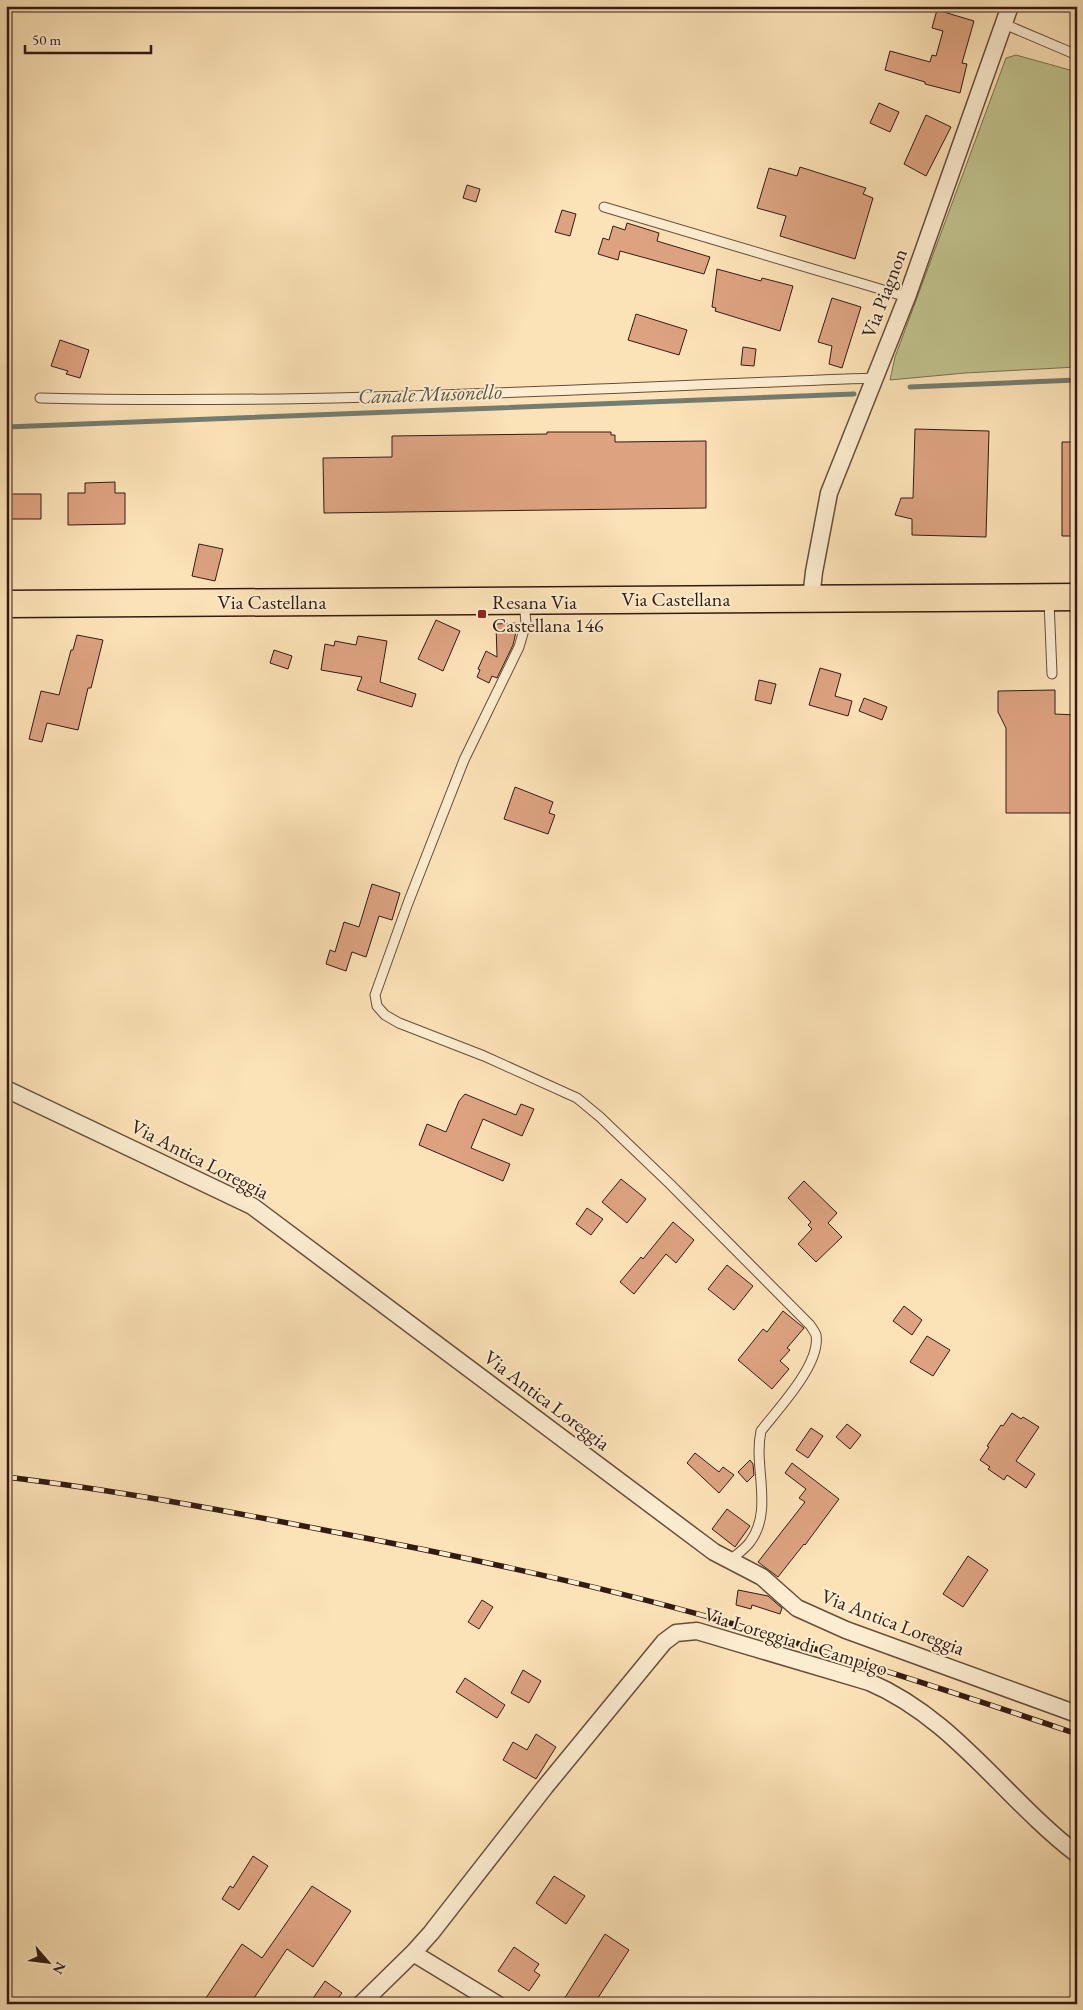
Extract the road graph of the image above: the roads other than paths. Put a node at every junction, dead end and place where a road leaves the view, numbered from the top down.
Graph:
1 (1010, 6) edge
2 (1004, 24) junction
3 (1077, 55) edge
4 (604, 207) dead end
5 (907, 297) junction
6 (875, 378) junction
7 (40, 398) dead end
8 (1048, 597) junction
9 (1077, 597) edge
10 (811, 598) junction
11 (524, 600) junction
12 (6, 604) edge
13 (1052, 674) dead end
14 (6, 1089) edge
15 (730, 1560) junction
16 (1077, 1714) edge
17 (1077, 1854) edge
18 (414, 1953) junction
19 (361, 2004) edge
20 (497, 2004) edge

1 - 2 street, Via Piagnon
2 - 3 lane
2 - 5 street, Via Piagnon
4 - 5 lane
5 - 6 street, Via Piagnon
6 - 7 lane
6 - 10 street, Via Piagnon
8 - 9 main road, Via Castellana
8 - 10 main road, Via Castellana
8 - 13 lane
10 - 11 main road, Via Castellana
11 - 12 main road, Via Castellana
11 - 15 lane
14 - 15 street, Via Antica Loreggia
15 - 16 street, Via Antica Loreggia
17 - 18 street, Via Loreggia di Campigo
18 - 19 street, Via Loreggia di Campigo
18 - 20 street

